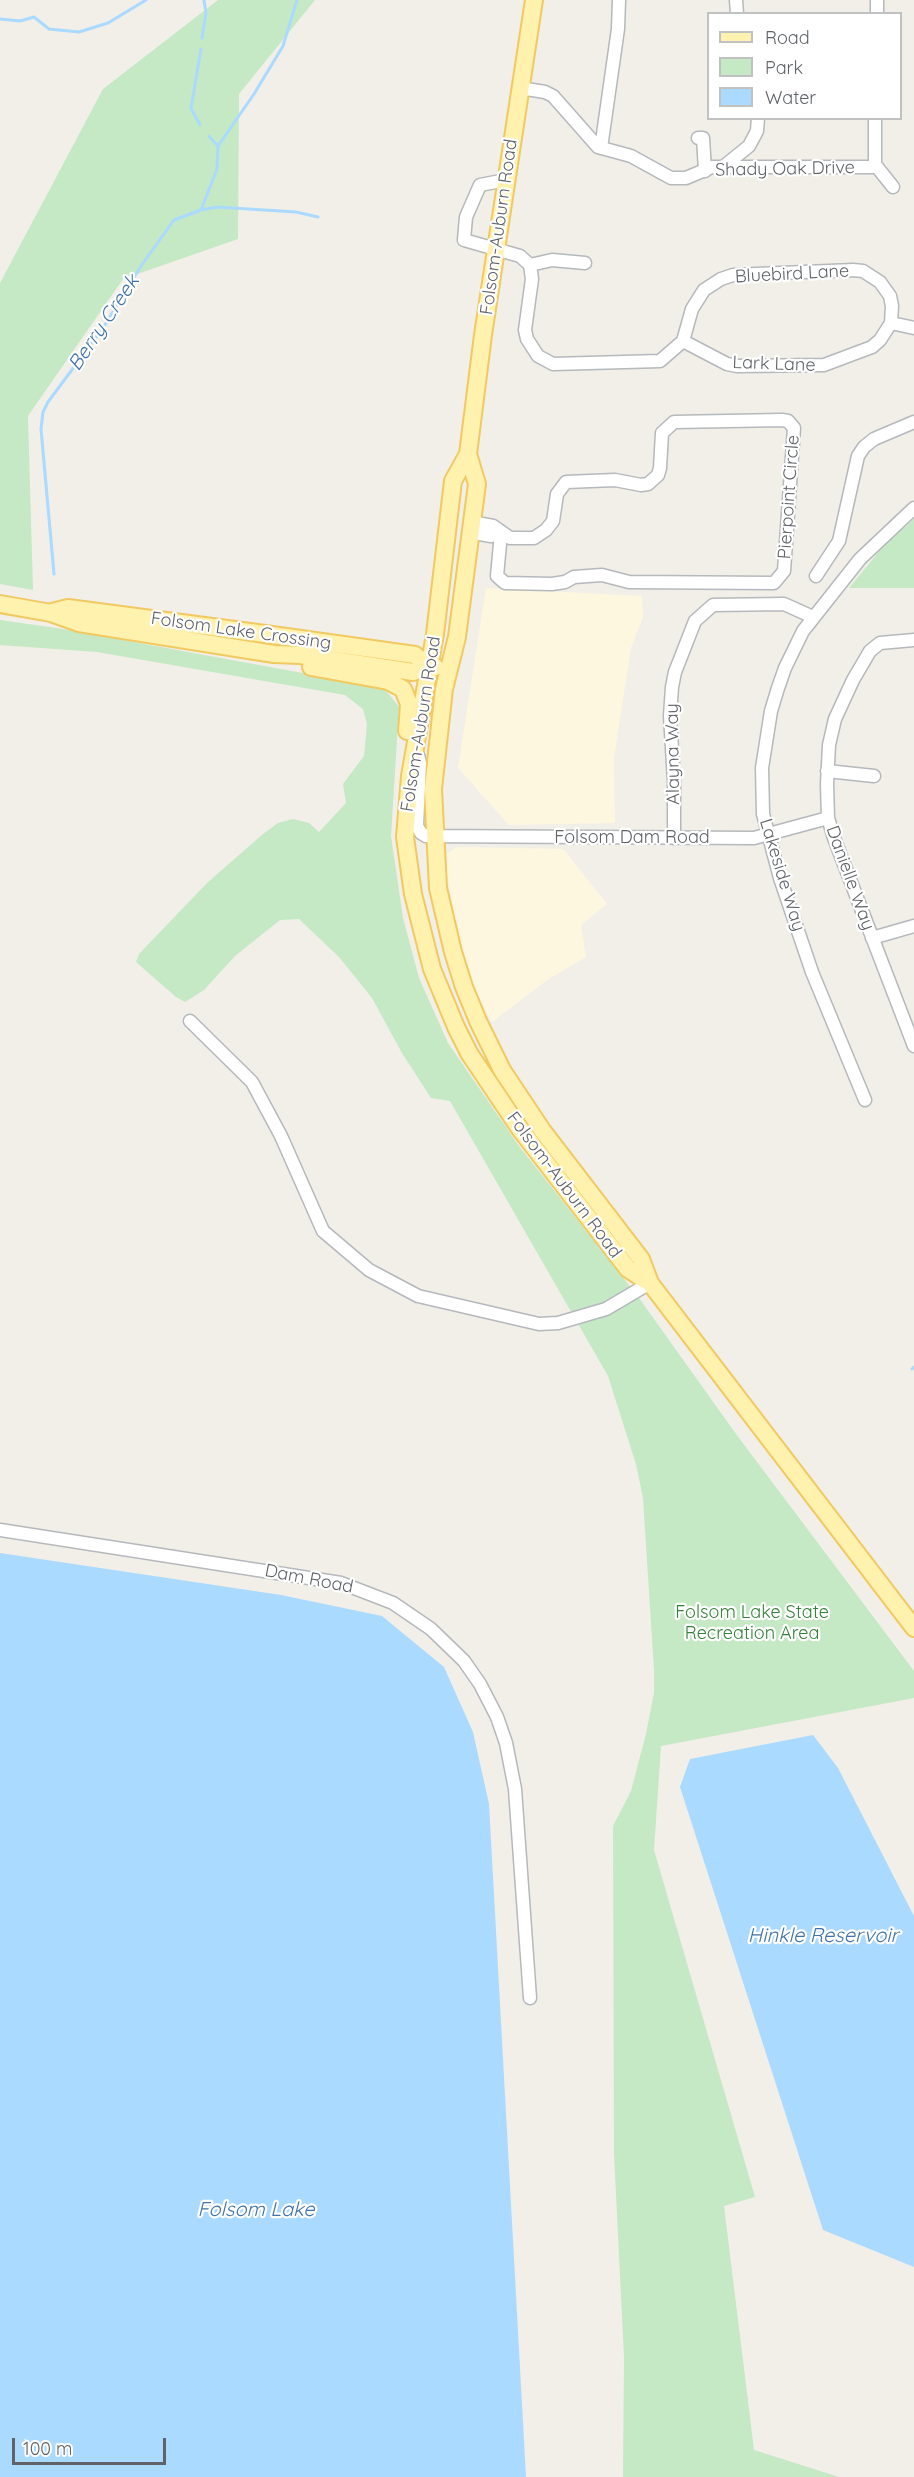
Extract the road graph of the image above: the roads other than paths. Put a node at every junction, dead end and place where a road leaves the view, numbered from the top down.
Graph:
1 (534, 0) edge
2 (619, 0) edge
3 (520, 88) junction
4 (758, 120) edge
5 (875, 120) edge
6 (698, 138) dead end
7 (601, 148) junction
8 (723, 167) junction
9 (875, 167) junction
10 (705, 171) junction
11 (506, 180) junction
12 (893, 186) dead end
13 (496, 249) junction
14 (585, 263) dead end
15 (530, 266) junction
16 (891, 322) junction
17 (914, 328) edge
18 (683, 341) junction
19 (914, 422) edge
20 (468, 454) junction
21 (914, 508) edge
22 (470, 527) junction
23 (501, 533) junction
24 (816, 576) dead end
25 (0, 604) edge
26 (51, 613) junction
27 (813, 617) junction
28 (914, 640) edge
29 (274, 654) junction
30 (428, 666) junction
31 (448, 669) junction
32 (415, 744) junction
33 (827, 771) junction
34 (410, 776) junction
35 (874, 776) dead end
36 (828, 818) junction
37 (767, 834) junction
38 (434, 837) junction
39 (674, 838) junction
40 (914, 926) edge
41 (872, 938) junction
42 (190, 1021) dead end
43 (914, 1046) edge
44 (866, 1100) dead end
45 (650, 1283) junction
46 (0, 1530) edge
47 (914, 1628) edge
48 (530, 1998) dead end

1 - 3 main road, Folsom-Auburn Road
2 - 7 street
3 - 7 street
3 - 11 main road, Folsom-Auburn Road
4 - 8 street
5 - 9 street
6 - 10 street
7 - 10 street, Shady Oak Drive
8 - 9 street, Shady Oak Drive
8 - 10 street, Shady Oak Drive
9 - 12 street, Shady Oak Drive
11 - 13 main road, Folsom-Auburn Road
11 - 13 street
13 - 15 street
13 - 20 main road, Folsom-Auburn Road
14 - 15 street
15 - 18 street
16 - 17 street
16 - 18 street, Lark Lane
16 - 18 street, Bluebird Lane
19 - 24 street
20 - 22 main road, Folsom-Auburn Road
20 - 30 main road, Folsom-Auburn Road
21 - 27 street, Lakeside Way
22 - 23 street, Pierpoint Circle
22 - 31 main road, Folsom-Auburn Road
23 - 23 street, Pierpoint Circle
25 - 26 main road, Folsom Lake Crossing
26 - 29 main road, Folsom Lake Crossing
26 - 30 main road, Folsom Lake Crossing
27 - 37 street, Lakeside Way
27 - 39 street, Alayna Way
28 - 33 street, Danielle Way
29 - 30 main road, Folsom Lake Crossing
29 - 34 main road
30 - 31 main road, Folsom Lake Crossing
30 - 32 main road, Folsom-Auburn Road
31 - 38 main road, Folsom-Auburn Road
32 - 34 main road, Folsom-Auburn Road
32 - 38 street
33 - 35 street
33 - 36 street, Danielle Way
34 - 45 main road, Folsom-Auburn Road
36 - 37 street, Folsom Dam Road
36 - 41 street, Danielle Way
37 - 39 street, Folsom Dam Road
37 - 44 street, Lakeside Way
38 - 39 street, Folsom Dam Road
38 - 45 main road, Folsom-Auburn Road
40 - 41 street
41 - 43 street, Danielle Way
42 - 45 street
45 - 47 main road, Folsom-Auburn Road
46 - 48 street, Dam Road

